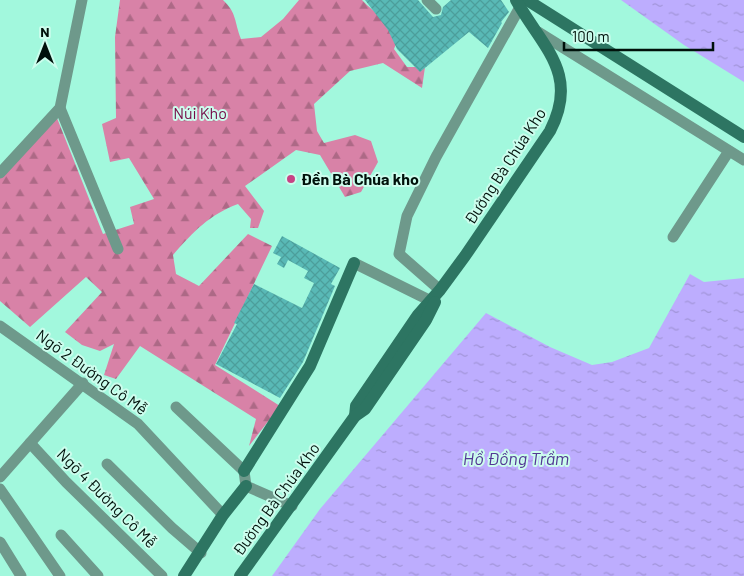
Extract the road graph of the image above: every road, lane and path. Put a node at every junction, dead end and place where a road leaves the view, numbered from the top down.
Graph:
1 (82, 0) edge
2 (427, 0) edge
3 (521, 2) edge
4 (436, 9) dead end
5 (538, 32) junction
6 (60, 108) junction
7 (744, 137) edge
8 (729, 151) junction
9 (744, 160) edge
10 (0, 173) edge
11 (673, 237) dead end
12 (118, 249) dead end
13 (354, 263) joint
14 (440, 290) junction
15 (431, 301) junction
16 (0, 326) edge
17 (83, 383) junction
18 (176, 407) dead end
19 (355, 416) junction
20 (30, 443) junction
21 (107, 464) dead end
22 (244, 472) junction
23 (0, 477) edge
24 (246, 486) junction
25 (0, 488) edge
26 (292, 506) junction
27 (223, 514) junction
28 (62, 534) dead end
29 (0, 542) edge
30 (201, 553) junction
31 (21, 576) edge
32 (60, 576) edge
33 (98, 576) edge
34 (162, 576) edge
35 (184, 576) edge
36 (240, 576) edge

1 - 6 street
2 - 4 street
3 - 5 street, Đường Bà Chúa Kho
3 - 7 street
3 - 14 street
5 - 8 street
5 - 14 street, Đường Bà Chúa Kho
6 - 10 street
6 - 12 street
8 - 9 street
8 - 11 street
13 - 15 street
13 - 22 street
14 - 15 street, Đường Bà Chúa Kho
14 - 19 street, Đường Bà Chúa Kho
15 - 19 street, Đường Bà Chúa Kho
16 - 17 street, Ngõ 2 Đường Cô Mễ
17 - 20 street
17 - 27 street, Ngõ 2 Đường Cô Mễ
18 - 22 street
19 - 26 street, Đường Bà Chúa Kho
20 - 23 street
20 - 34 street, Ngõ 4 Đường Cô Mễ
21 - 30 street
22 - 24 street
24 - 26 street
24 - 27 street
25 - 32 street
26 - 36 street, Đường Bà Chúa Kho
27 - 30 street
28 - 33 street
29 - 31 street
30 - 35 street

